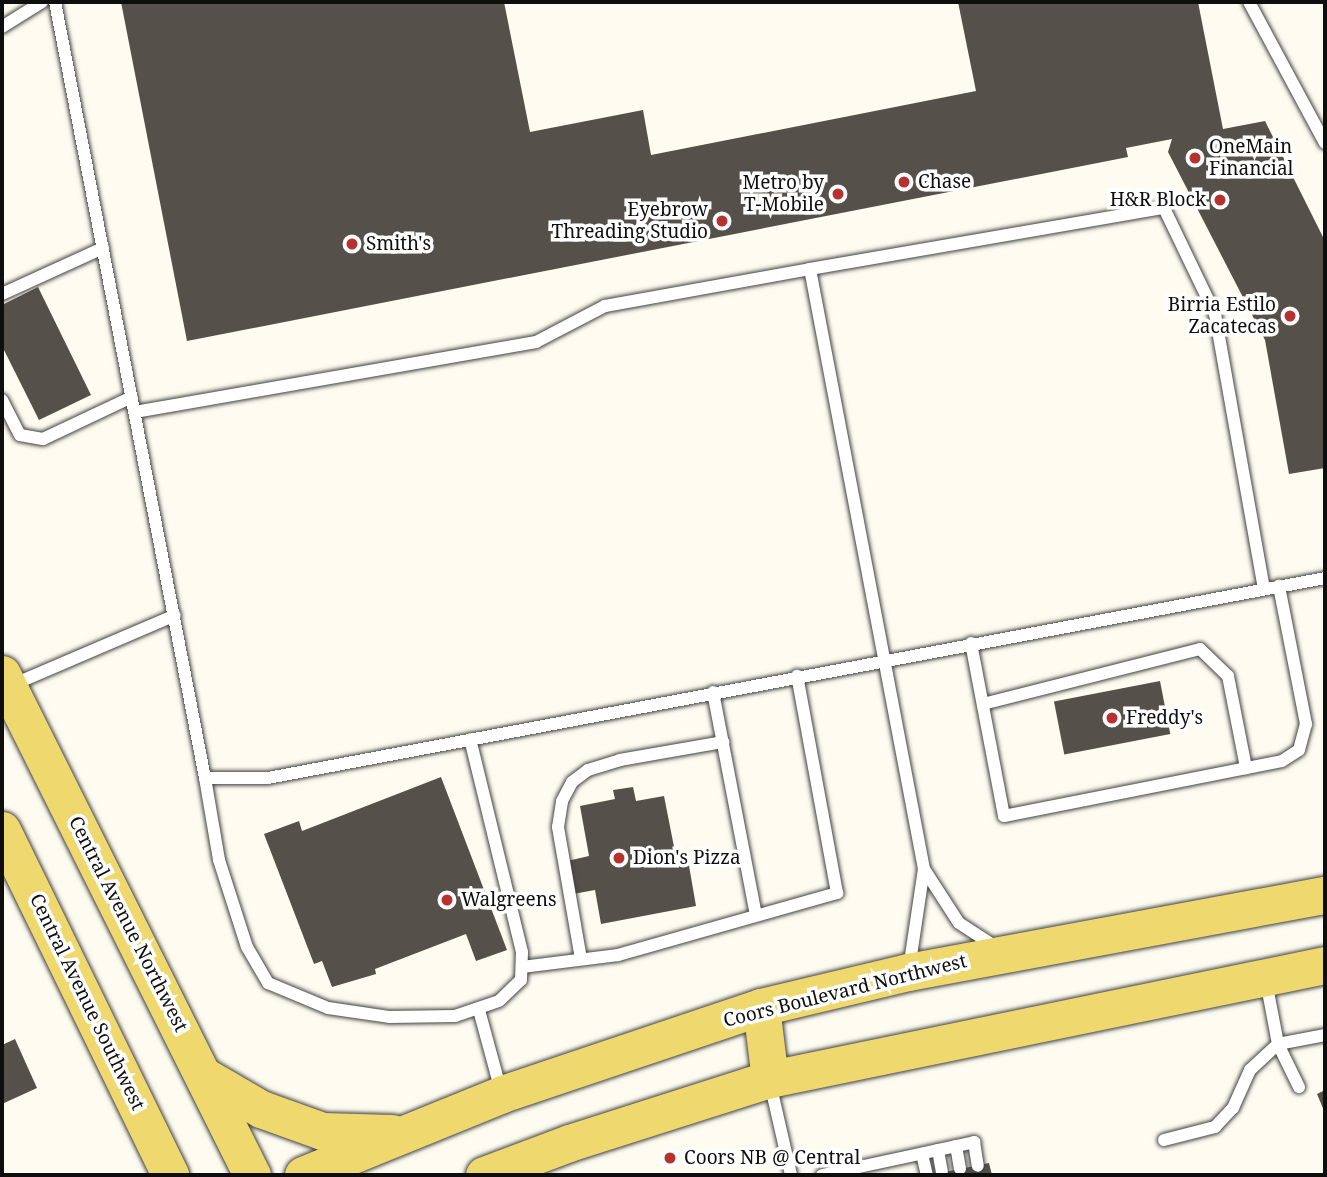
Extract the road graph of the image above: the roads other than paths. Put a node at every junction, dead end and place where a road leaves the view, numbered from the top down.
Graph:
1 (42, 2) edge
2 (55, 2) edge
3 (1249, 2) edge
4 (2, 27) edge
5 (1325, 143) edge
6 (103, 248) junction
7 (810, 269) junction
8 (2, 294) edge
9 (132, 397) junction
10 (2, 400) edge
11 (135, 412) junction
12 (1325, 578) edge
13 (1279, 586) junction
14 (1264, 589) junction
15 (175, 615) junction
16 (971, 643) junction
17 (887, 658) junction
18 (797, 676) junction
19 (4, 684) edge
20 (713, 692) junction
21 (983, 704) junction
22 (470, 739) junction
23 (723, 742) junction
24 (1246, 768) junction
25 (205, 778) junction
26 (2, 830) edge
27 (924, 869) junction
28 (1325, 895) edge
29 (756, 915) junction
30 (1005, 953) junction
31 (581, 959) junction
32 (1325, 965) edge
33 (522, 967) junction
34 (908, 972) junction
35 (1265, 977) junction
36 (761, 1007) junction
37 (479, 1010) junction
38 (1325, 1035) edge
39 (1278, 1044) junction
40 (206, 1077) junction
41 (769, 1079) junction
42 (1299, 1087) dead end
43 (502, 1094) junction
44 (404, 1133) junction
45 (1164, 1140) dead end
46 (956, 1146) junction
47 (938, 1150) junction
48 (922, 1153) junction
49 (978, 1166) dead end
50 (878, 1169) edge
51 (960, 1169) dead end
52 (942, 1172) dead end
53 (170, 1175) edge
54 (253, 1175) edge
55 (303, 1175) edge
56 (484, 1175) edge
57 (791, 1175) edge
58 (822, 1175) edge
59 (927, 1175) edge

1 - 4 lane
2 - 6 lane
3 - 5 lane
6 - 8 lane
6 - 9 lane
7 - 11 lane
7 - 14 lane
7 - 17 lane
9 - 10 lane
9 - 11 lane
11 - 15 lane
12 - 13 lane
13 - 14 lane
13 - 24 lane
14 - 16 lane
15 - 19 lane
15 - 25 lane
16 - 17 lane
16 - 21 lane
17 - 18 lane
17 - 27 lane
18 - 20 lane
18 - 29 lane
19 - 40 main road, Central Avenue Northwest
20 - 22 lane
20 - 23 lane
21 - 24 lane
21 - 24 lane
22 - 25 lane
22 - 33 lane
23 - 29 lane
23 - 31 lane
25 - 37 lane
26 - 53 main road, Central Avenue Southwest
27 - 30 lane
27 - 34 lane
28 - 30 main road, Coors Boulevard Northwest
29 - 31 lane
30 - 34 main road, Coors Boulevard Northwest
31 - 33 lane
32 - 35 main road
33 - 37 lane
34 - 36 main road, Coors Boulevard Northwest
35 - 39 lane
35 - 41 main road
36 - 41 main road
36 - 43 main road, Coors Boulevard Northwest
37 - 43 lane
38 - 39 lane
39 - 42 lane
39 - 45 lane
40 - 44 main road
40 - 54 main road, Central Avenue Northwest
41 - 56 main road
41 - 57 lane
43 - 44 main road, Coors Boulevard Northwest
44 - 55 main road, Coors Boulevard Northwest
46 - 47 lane
46 - 49 lane
46 - 51 lane
47 - 48 lane
47 - 52 lane
48 - 50 lane
48 - 59 lane
50 - 58 lane

